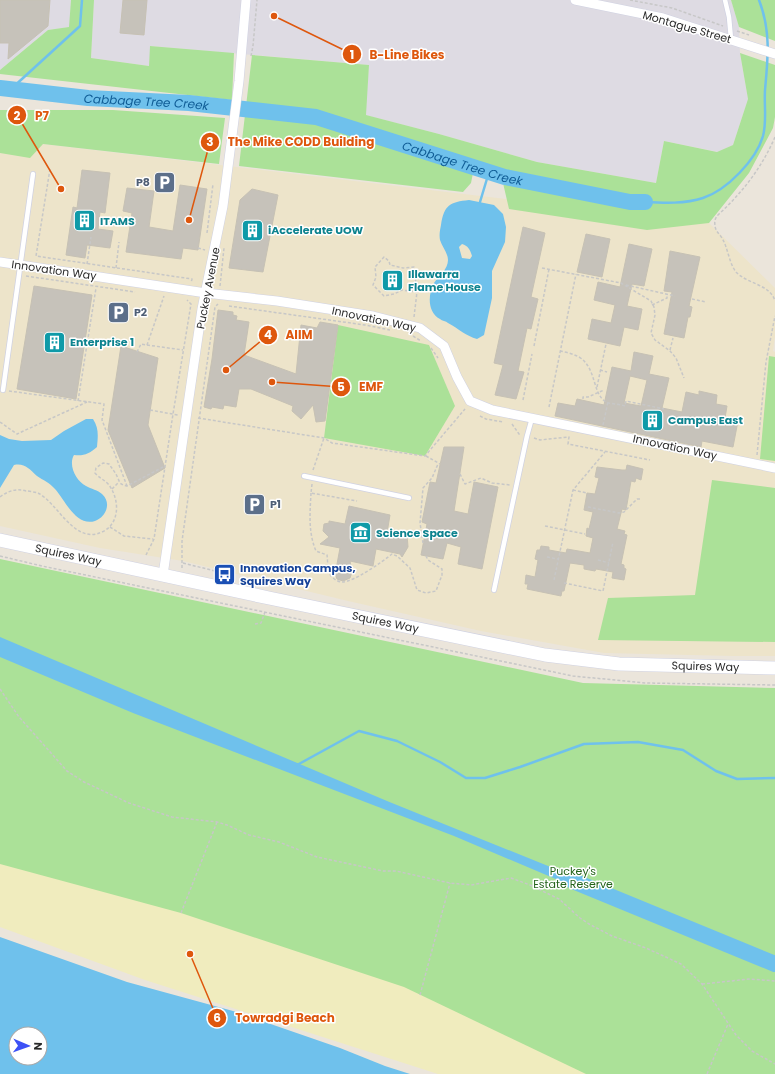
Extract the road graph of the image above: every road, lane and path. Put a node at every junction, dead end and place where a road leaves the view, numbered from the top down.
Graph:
1 (246, 0) edge
2 (257, 0) edge
3 (575, 0) edge
4 (630, 0) edge
5 (725, 0) edge
6 (730, 28) junction
7 (738, 31) dead end
8 (734, 40) junction
9 (775, 54) edge
10 (250, 59) dead end
11 (775, 137) edge
12 (50, 169) dead end
13 (33, 174) dead end
14 (213, 184) dead end
15 (207, 235) dead end
16 (91, 237) dead end
17 (119, 242) dead end
18 (198, 248) dead end
19 (205, 250) dead end
20 (0, 262) edge
21 (88, 264) junction
22 (20, 265) junction
23 (116, 268) junction
24 (542, 268) dead end
25 (549, 269) junction
26 (576, 274) junction
27 (26, 276) dead end
28 (192, 279) junction
29 (197, 279) dead end
30 (624, 285) junction
31 (96, 287) junction
32 (189, 290) junction
33 (417, 292) junction
34 (141, 293) dead end
35 (206, 293) junction
36 (667, 294) junction
37 (164, 296) dead end
38 (675, 296) dead end
39 (692, 299) dead end
40 (775, 301) edge
41 (706, 302) dead end
42 (218, 304) dead end
43 (226, 305) dead end
44 (652, 305) junction
45 (775, 316) edge
46 (411, 326) junction
47 (395, 331) dead end
48 (673, 338) dead end
49 (422, 342) dead end
50 (606, 344) dead end
51 (147, 345) junction
52 (429, 346) dead end
53 (534, 346) dead end
54 (183, 350) junction
55 (560, 351) junction
56 (670, 351) junction
57 (137, 352) dead end
58 (532, 354) dead end
59 (441, 361) dead end
60 (600, 370) junction
61 (607, 372) dead end
62 (684, 378) dead end
63 (596, 388) junction
64 (2, 390) joint
65 (604, 390) dead end
66 (598, 393) junction
67 (583, 399) dead end
68 (78, 400) junction
69 (523, 400) dead end
70 (87, 402) junction
71 (608, 402) junction
72 (549, 406) dead end
73 (466, 408) dead end
74 (664, 409) dead end
75 (150, 410) dead end
76 (173, 414) junction
77 (479, 415) dead end
78 (187, 416) junction
79 (199, 418) junction
80 (532, 418) junction
81 (0, 422) edge
82 (504, 422) dead end
83 (509, 424) dead end
84 (603, 425) dead end
85 (527, 436) junction
86 (605, 452) junction
87 (425, 456) junction
88 (757, 456) dead end
89 (650, 460) dead end
90 (165, 466) junction
91 (775, 468) edge
92 (460, 474) dead end
93 (304, 476) dead end
94 (120, 482) junction
95 (127, 486) junction
96 (516, 487) junction
97 (111, 489) junction
98 (573, 490) junction
99 (587, 493) dead end
100 (311, 494) dead end
101 (0, 497) edge
102 (409, 498) dead end
103 (641, 499) dead end
104 (588, 507) dead end
105 (545, 526) dead end
106 (110, 527) junction
107 (564, 530) junction
108 (585, 534) dead end
109 (0, 540) edge
110 (154, 540) junction
111 (613, 542) dead end
112 (423, 543) dead end
113 (146, 555) dead end
114 (0, 556) edge
115 (426, 556) dead end
116 (547, 557) dead end
117 (558, 559) junction
118 (598, 560) dead end
119 (609, 563) junction
120 (227, 574) dead end
121 (163, 575) junction
122 (554, 580) dead end
123 (564, 583) dead end
124 (494, 590) dead end
125 (176, 594) dead end
126 (265, 612) dead end
127 (255, 624) dead end
128 (775, 668) edge
129 (0, 689) edge
130 (217, 822) junction
131 (450, 883) junction
132 (181, 913) dead end
133 (775, 981) edge
134 (702, 984) junction
135 (420, 995) dead end
136 (728, 1024) junction
137 (775, 1064) edge
138 (707, 1074) edge

1 - 35 street, Puckey Avenue
2 - 10 path
3 - 8 street, Montague Street
4 - 6 path
5 - 6 lane
6 - 7 path
6 - 8 lane
8 - 9 street, Montague Street
11 - 40 path
12 - 21 path
13 - 22 lane
14 - 15 path
16 - 21 path
17 - 23 path
18 - 19 path
20 - 22 street, Innovation Way
21 - 23 path
22 - 32 street, Innovation Way
22 - 64 lane
23 - 28 path
24 - 25 path
25 - 26 path
25 - 53 path
26 - 30 path
26 - 55 path
27 - 31 path
28 - 29 path
28 - 32 path
30 - 36 path
30 - 44 path
31 - 34 path
31 - 68 path
32 - 35 street, Innovation Way
32 - 54 path
33 - 33 path
33 - 46 path
35 - 46 street, Innovation Way
35 - 78 street, Puckey Avenue
36 - 38 path
36 - 44 path
37 - 51 path
39 - 41 path
42 - 79 path
43 - 47 path
44 - 56 path
45 - 88 path
46 - 49 path
46 - 80 street, Innovation Way
48 - 56 path
50 - 60 path
51 - 54 path
51 - 57 path
52 - 59 path
54 - 76 path
55 - 63 path
55 - 72 path
56 - 62 path
58 - 69 path
60 - 61 path
60 - 63 path
63 - 66 path
64 - 68 path
65 - 66 path
66 - 67 path
66 - 71 path
68 - 70 path
70 - 81 path
70 - 95 path
71 - 74 path
71 - 84 path
73 - 87 path
75 - 76 path
76 - 78 path
76 - 90 path
77 - 82 path
78 - 79 path
78 - 121 street, Puckey Avenue
79 - 87 path
79 - 120 path
80 - 85 lane
80 - 91 street, Innovation Way
83 - 85 path
85 - 86 path
85 - 96 lane
86 - 89 path
86 - 98 path
87 - 112 path
90 - 95 path
90 - 110 path
92 - 96 path
93 - 102 lane
94 - 95 path
94 - 97 path
94 - 97 path
96 - 124 lane
97 - 106 path
98 - 99 path
98 - 107 path
100 - 115 path
101 - 106 path
103 - 104 path
105 - 107 path
106 - 110 path
107 - 108 path
107 - 117 path
109 - 121 main road, Squires Way
110 - 113 path
111 - 119 path
114 - 125 path
116 - 117 path
117 - 122 path
118 - 119 path
119 - 123 path
121 - 128 main road, Squires Way
126 - 127 path
129 - 130 path
130 - 131 path
130 - 132 path
131 - 134 path
131 - 135 path
133 - 134 path
134 - 136 path
136 - 137 path
136 - 138 path

